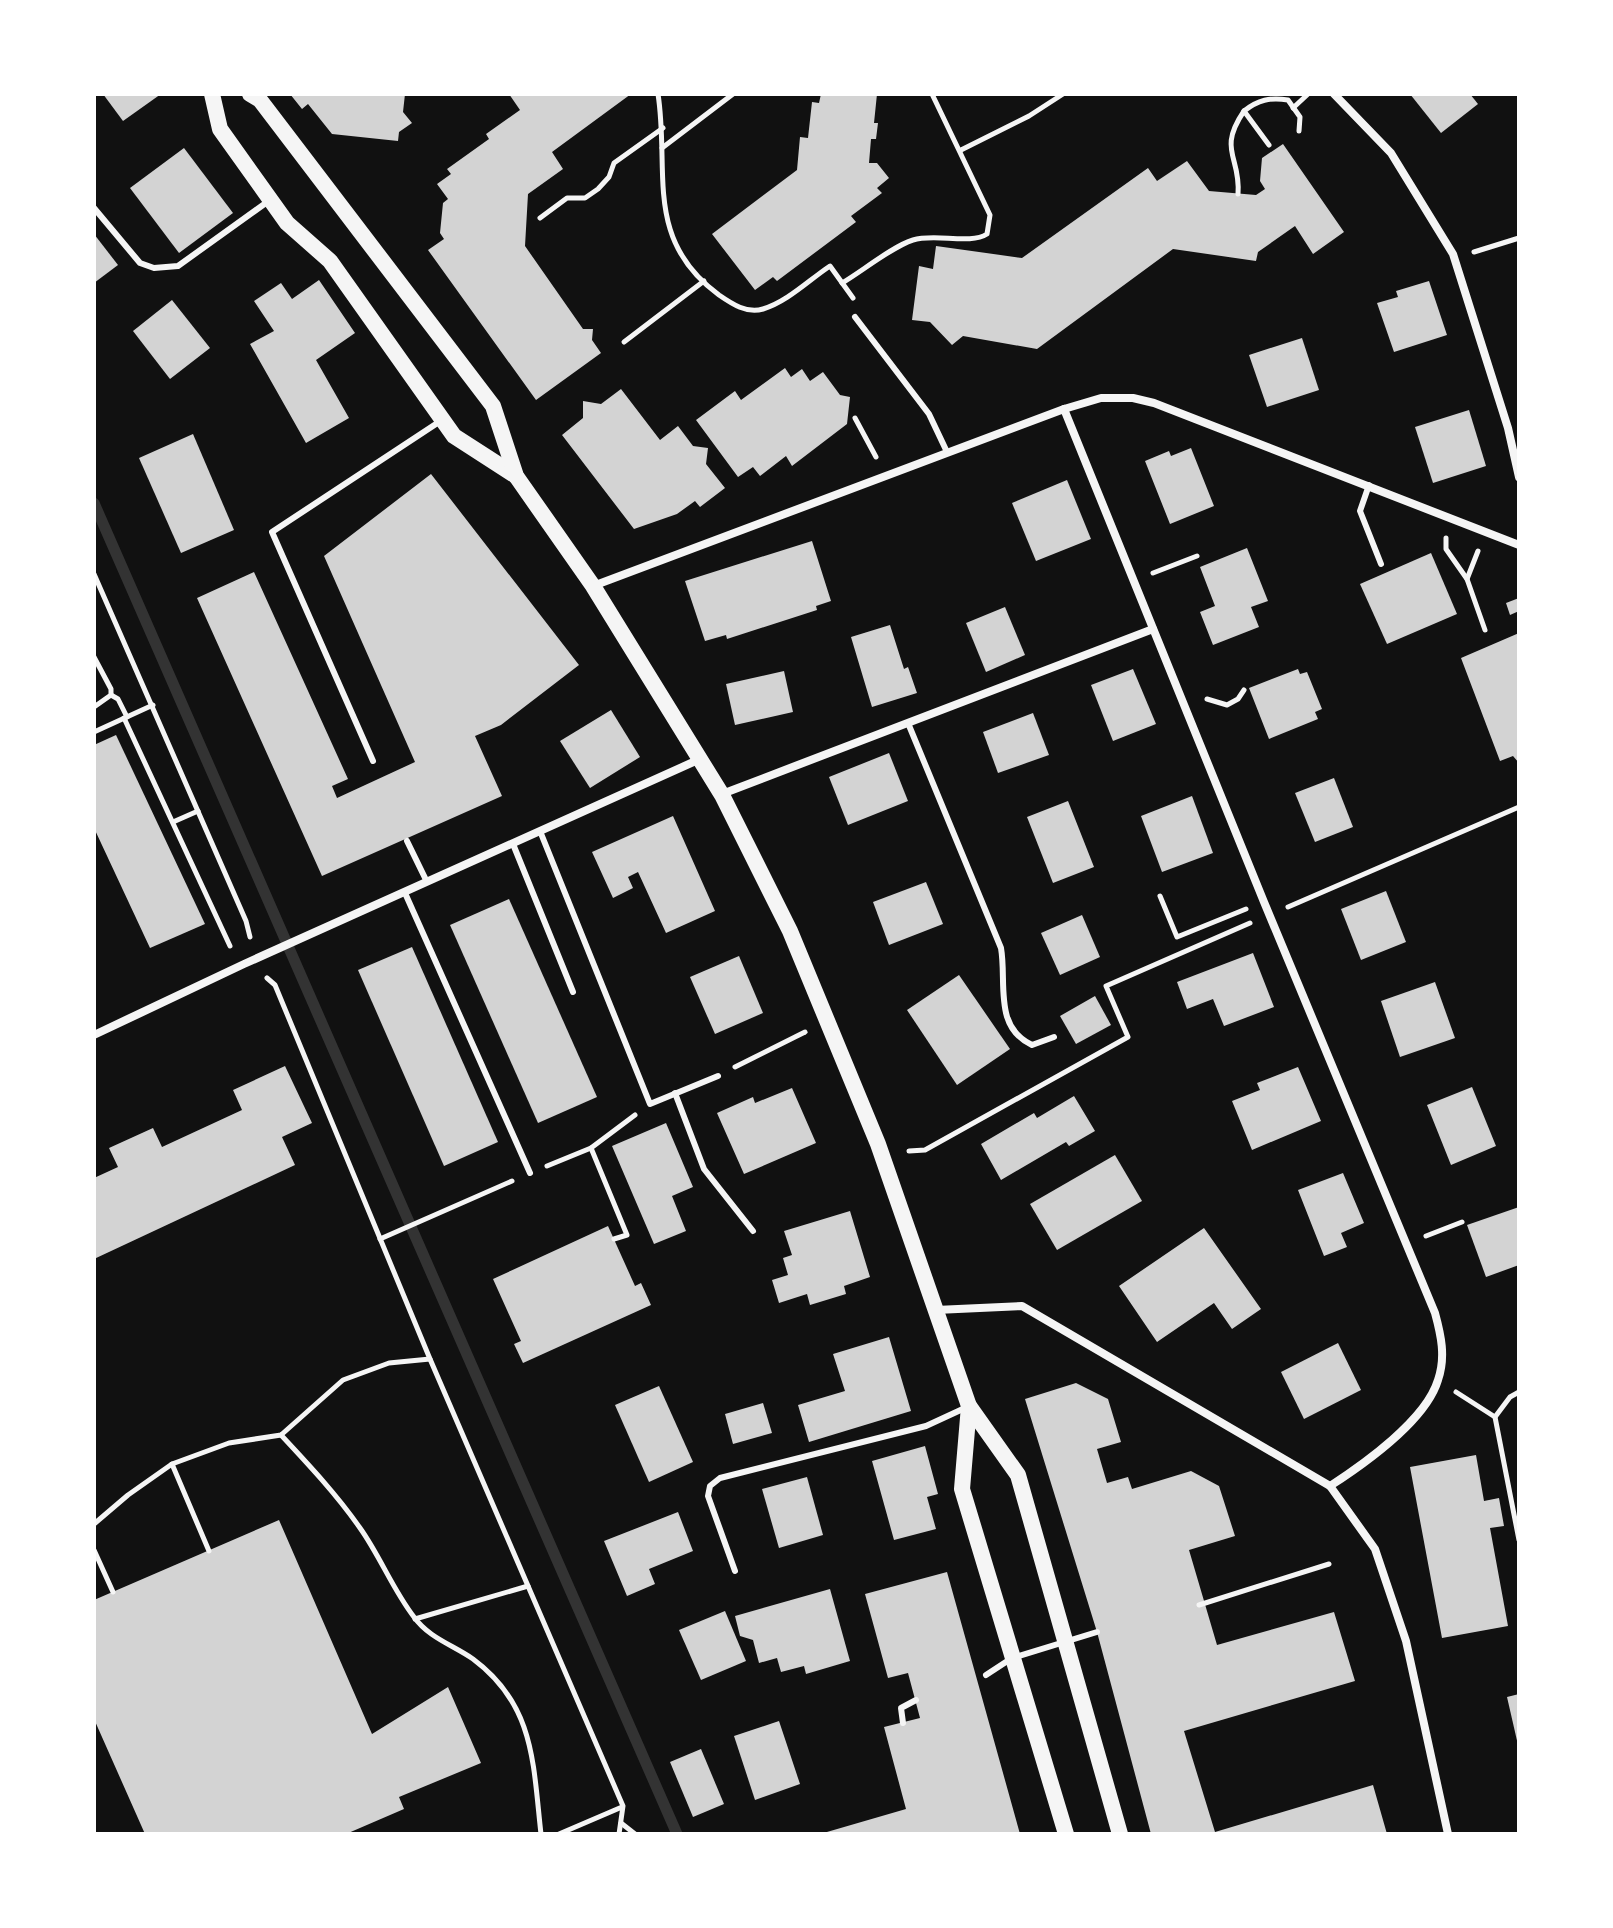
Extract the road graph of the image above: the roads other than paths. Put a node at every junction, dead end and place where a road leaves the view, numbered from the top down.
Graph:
1 (212, 94) edge
2 (250, 94) edge
3 (1334, 94) edge
4 (270, 200) junction
5 (94, 208) edge
6 (855, 317) road end
7 (1064, 409) junction
8 (442, 420) junction
9 (947, 452) junction
10 (516, 476) junction
11 (1519, 477) edge
12 (1369, 485) junction
13 (1519, 545) edge
14 (1381, 564) dead end
15 (593, 586) junction
16 (1153, 629) junction
17 (908, 723) junction
18 (700, 759) junction
19 (373, 761) dead end
20 (722, 795) junction
21 (540, 831) junction
22 (407, 841) dead end
23 (513, 844) junction
24 (427, 882) junction
25 (405, 893) junction
26 (573, 992) dead end
27 (94, 1035) edge
28 (1054, 1037) dead end
29 (718, 1076) road end
30 (675, 1093) junction
31 (530, 1173) dead end
32 (753, 1231) dead end
33 (936, 1310) junction
34 (969, 1406) junction
35 (1330, 1486) junction
36 (735, 1571) dead end
37 (1097, 1632) dead end
38 (1066, 1641) junction
39 (1012, 1658) junction
40 (986, 1675) dead end
41 (916, 1700) dead end
42 (903, 1723) dead end
43 (1066, 1834) edge
44 (1120, 1834) edge
45 (1448, 1834) edge

1 - 4 main road
2 - 10 main road
3 - 11 street
4 - 5 lane
4 - 8 main road
6 - 9 lane
7 - 9 street
7 - 12 street
7 - 16 street
8 - 10 main road
8 - 19 lane
9 - 15 street
10 - 15 main road
12 - 13 street
12 - 14 lane
15 - 18 main road
16 - 17 street
16 - 35 street
17 - 20 street
17 - 28 lane
18 - 20 main road
18 - 21 street
20 - 33 main road
21 - 23 street
21 - 30 lane
22 - 24 lane
23 - 24 street
23 - 26 lane
24 - 25 street
25 - 27 street
25 - 31 lane
29 - 30 lane
30 - 32 lane
33 - 34 main road
33 - 35 street
34 - 36 lane
34 - 38 main road
34 - 39 main road
35 - 45 street
37 - 38 lane
38 - 39 lane
38 - 44 main road
39 - 40 lane
39 - 43 main road
41 - 42 lane

